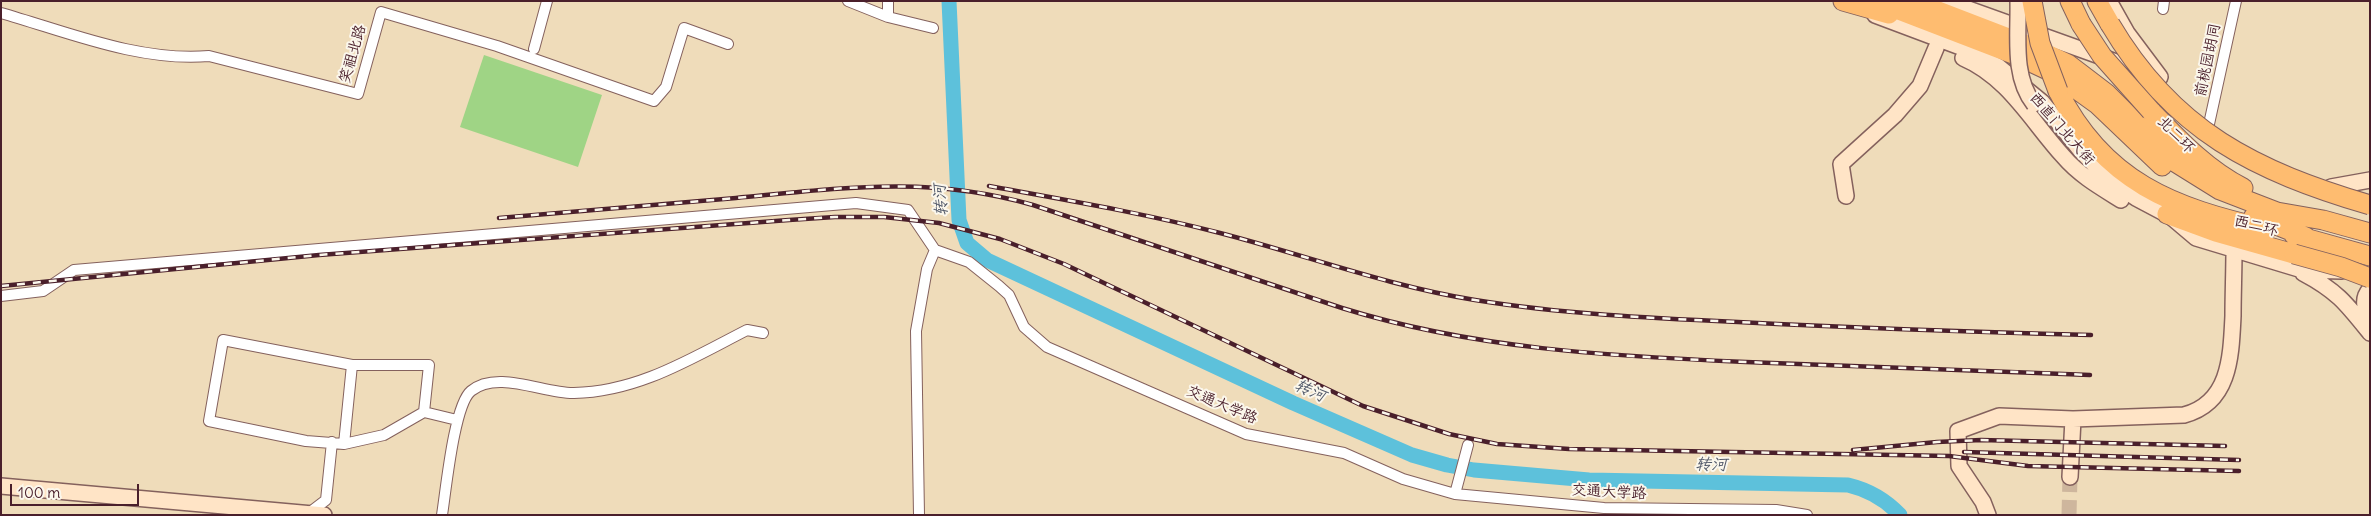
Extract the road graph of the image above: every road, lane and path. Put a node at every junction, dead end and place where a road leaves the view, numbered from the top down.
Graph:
1 (547, 1) edge
2 (848, 1) edge
3 (888, 1) edge
4 (1842, 1) edge
5 (1946, 1) edge
6 (2018, 1) edge
7 (2032, 1) edge
8 (2070, 1) edge
9 (2097, 1) edge
10 (2109, 1) edge
11 (2236, 1) edge
12 (1919, 7) edge
13 (1873, 8) edge
14 (1, 13) edge
15 (888, 17) junction
16 (932, 28) dead end
17 (728, 44) dead end
18 (1936, 48) junction
19 (534, 49) dead end
20 (2160, 78) junction
21 (2209, 124) junction
22 (2370, 180) edge
23 (2331, 187) junction
24 (2146, 188) junction
25 (2112, 194) junction
26 (1846, 196) dead end
27 (2370, 197) edge
28 (2370, 205) edge
29 (2167, 214) joint
30 (2323, 220) junction
31 (2370, 233) edge
32 (2209, 236) junction
33 (2306, 237) junction
34 (935, 250) junction
35 (2234, 250) junction
36 (2370, 256) edge
37 (2286, 261) junction
38 (2370, 278) edge
39 (2370, 288) edge
40 (1, 296) edge
41 (2370, 320) edge
42 (763, 333) dead end
43 (2370, 333) edge
44 (352, 365) junction
45 (424, 412) junction
46 (2073, 419) junction
47 (457, 420) junction
48 (332, 442) junction
49 (344, 444) junction
50 (1467, 449) dead end
51 (2070, 477) tunnel mouth
52 (1, 486) edge
53 (1455, 494) junction
54 (309, 514) edge
55 (442, 515) edge
56 (919, 515) edge
57 (1808, 515) edge
58 (1988, 515) edge

1 - 19 street
2 - 15 street
3 - 15 street
4 - 12 highway
4 - 13 street, 西直门北大街
5 - 20 street
6 - 25 street, bridge
7 - 24 highway, bridge
8 - 30 highway, 北二环, bridge
9 - 28 highway, bridge
10 - 20 street
11 - 21 street, 前桃园胡同
12 - 13 highway, 西直门北大街
12 - 30 highway, 西直门北大街
12 - 33 highway, 西直门北大街
13 - 18 street
13 - 29 street, 西直门北大街
14 - 17 street, 笑祖北路
15 - 16 street
18 - 25 street
18 - 26 street
20 - 21 street
21 - 23 street
22 - 23 street
23 - 27 street
24 - 32 highway
24 - 33 highway, 西二环
25 - 32 street
29 - 32 highway
30 - 31 highway
32 - 35 street
32 - 37 highway
33 - 36 highway, 西二环
34 - 40 street
34 - 53 street, 交通大学路
34 - 56 street
35 - 37 street
35 - 46 street
37 - 38 highway, bridge
37 - 43 street
39 - 41 street
42 - 47 street
44 - 45 street
44 - 48 street
44 - 49 street
45 - 47 street
45 - 49 street
46 - 51 street
46 - 58 street
47 - 55 street
48 - 49 street
48 - 54 street
50 - 53 street
52 - 54 street
53 - 57 street, 交通大学路

